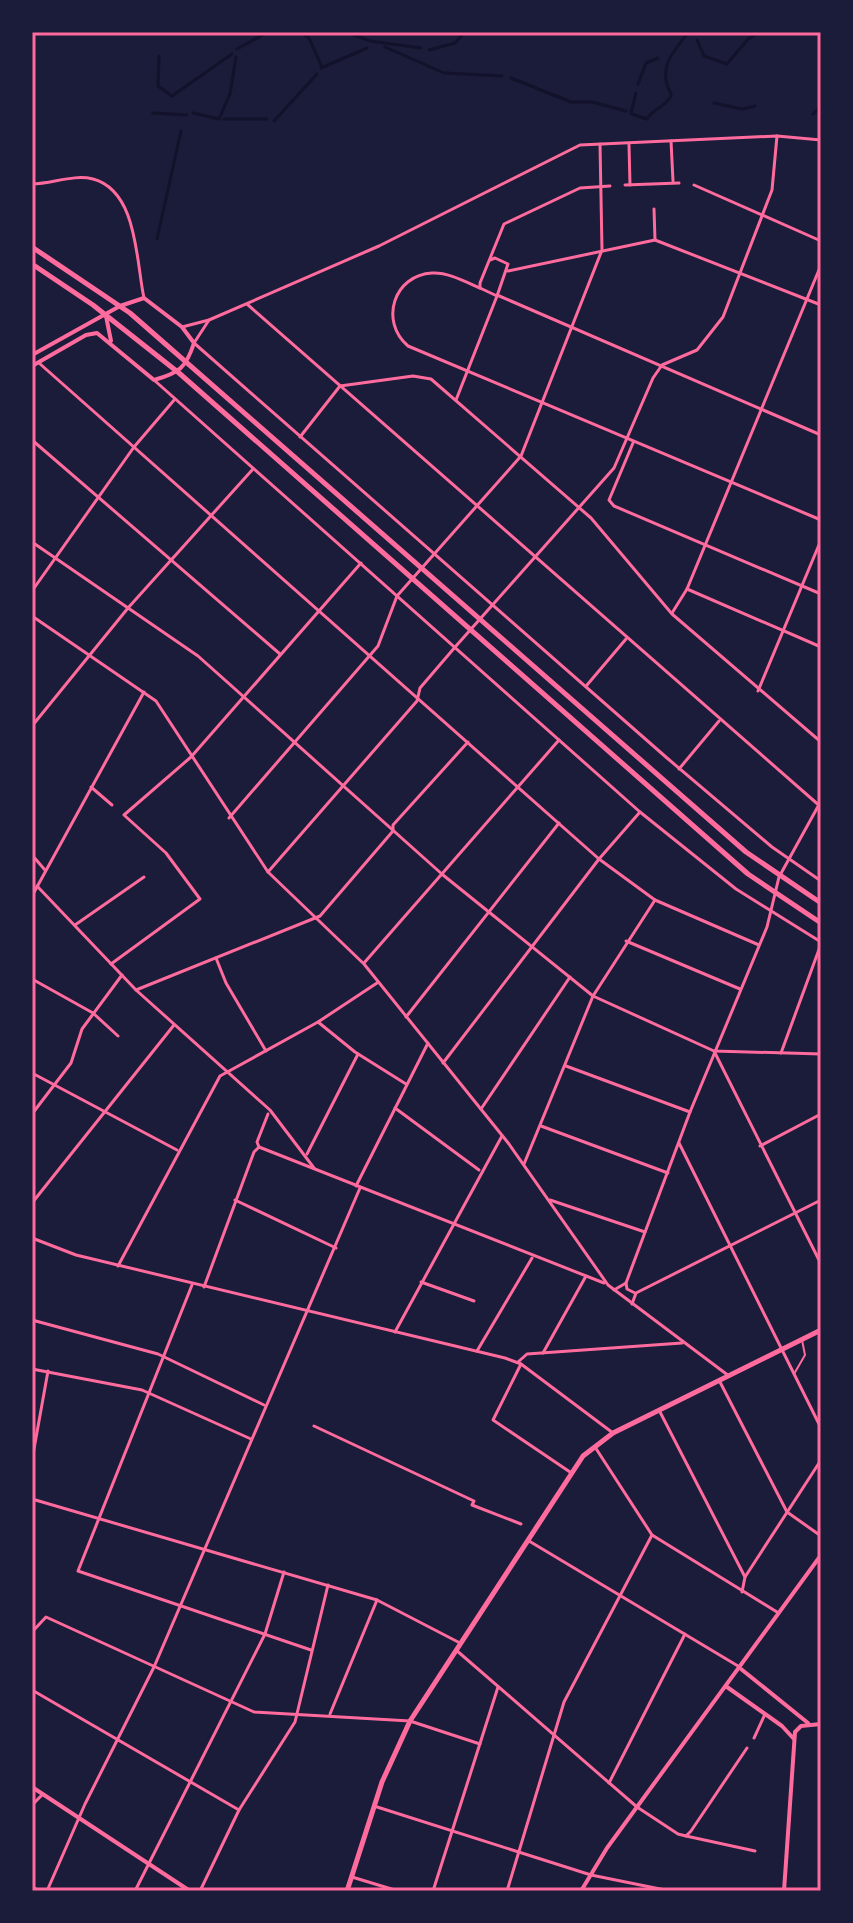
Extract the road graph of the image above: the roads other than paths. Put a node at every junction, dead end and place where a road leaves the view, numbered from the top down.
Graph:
1 (777, 136) junction
2 (821, 140) edge
3 (671, 141) junction
4 (629, 143) junction
5 (600, 144) junction
6 (32, 184) edge
7 (652, 184) junction
8 (694, 185) dead end
9 (602, 186) junction
10 (610, 186) dead end
11 (653, 194) dead end
12 (654, 209) dead end
13 (764, 216) junction
14 (655, 240) junction
15 (821, 241) edge
16 (32, 247) edge
17 (602, 250) junction
18 (490, 260) junction
19 (32, 264) edge
20 (821, 265) edge
21 (508, 271) junction
22 (741, 272) junction
23 (480, 288) junction
24 (497, 296) junction
25 (144, 298) junction
26 (807, 299) junction
27 (247, 304) junction
28 (821, 305) edge
29 (120, 306) junction
30 (106, 316) junction
31 (209, 320) junction
32 (182, 327) junction
33 (572, 329) junction
34 (111, 341) junction
35 (194, 343) junction
36 (32, 355) edge
37 (39, 363) junction
38 (188, 363) junction
39 (662, 365) junction
40 (32, 366) edge
41 (467, 372) junction
42 (179, 373) junction
43 (154, 380) junction
44 (340, 386) junction
45 (175, 399) junction
46 (456, 400) junction
47 (543, 402) junction
48 (761, 409) junction
49 (821, 435) edge
50 (300, 437) junction
51 (627, 438) junction
52 (32, 440) edge
53 (633, 443) junction
54 (134, 447) junction
55 (521, 456) junction
56 (253, 469) junction
57 (730, 483) junction
58 (99, 499) junction
59 (478, 508) junction
60 (579, 508) junction
61 (211, 514) junction
62 (821, 520) edge
63 (821, 540) edge
64 (32, 542) edge
65 (705, 545) junction
66 (433, 556) junction
67 (56, 558) junction
68 (535, 560) junction
69 (171, 561) junction
70 (361, 563) junction
71 (421, 569) junction
72 (412, 579) junction
73 (801, 586) junction
74 (687, 589) junction
75 (32, 591) edge
76 (821, 594) edge
77 (397, 596) junction
78 (494, 605) junction
79 (128, 608) junction
80 (319, 609) junction
81 (672, 614) junction
82 (32, 616) edge
83 (480, 620) junction
84 (469, 632) junction
85 (784, 632) junction
86 (626, 639) junction
87 (456, 646) junction
88 (821, 647) edge
89 (89, 654) junction
90 (280, 654) junction
91 (370, 654) junction
92 (586, 686) junction
93 (758, 691) junction
94 (144, 692) junction
95 (243, 696) junction
96 (418, 697) junction
97 (719, 721) junction
98 (32, 726) edge
99 (559, 740) junction
100 (296, 742) junction
101 (468, 742) junction
102 (821, 742) edge
103 (191, 757) junction
104 (679, 769) junction
105 (342, 786) junction
106 (91, 787) junction
107 (518, 787) junction
108 (112, 805) dead end
109 (820, 805) edge
110 (640, 812) junction
111 (229, 818) junction
112 (559, 823) junction
113 (393, 831) junction
114 (32, 855) edge
115 (599, 859) junction
116 (790, 861) junction
117 (45, 870) junction
118 (268, 872) junction
119 (443, 875) junction
120 (144, 877) dead end
121 (779, 877) junction
122 (821, 881) edge
123 (37, 886) junction
124 (773, 893) junction
125 (32, 896) edge
126 (655, 900) junction
127 (821, 903) edge
128 (491, 911) junction
129 (769, 912) junction
130 (316, 917) junction
131 (821, 923) edge
132 (75, 925) junction
133 (626, 941) junction
134 (821, 943) edge
135 (759, 945) junction
136 (533, 947) junction
137 (216, 958) junction
138 (111, 964) junction
139 (364, 964) junction
140 (122, 975) junction
141 (570, 977) junction
142 (32, 979) edge
143 (377, 983) junction
144 (740, 989) junction
145 (136, 990) junction
146 (593, 996) junction
147 (93, 1013) junction
148 (406, 1017) junction
149 (318, 1022) junction
150 (174, 1025) junction
151 (118, 1036) dead end
152 (428, 1043) junction
153 (266, 1051) junction
154 (714, 1051) junction
155 (781, 1053) junction
156 (358, 1054) junction
157 (821, 1054) edge
158 (443, 1063) junction
159 (566, 1065) junction
160 (32, 1073) edge
161 (227, 1074) junction
162 (407, 1084) junction
163 (56, 1085) junction
164 (395, 1108) junction
165 (481, 1109) junction
166 (106, 1112) junction
167 (690, 1112) junction
168 (32, 1114) edge
169 (268, 1114) dead end
170 (821, 1114) edge
171 (541, 1126) junction
172 (502, 1135) junction
173 (679, 1143) junction
174 (760, 1146) junction
175 (259, 1147) junction
176 (179, 1151) junction
177 (307, 1154) junction
178 (524, 1164) junction
179 (315, 1169) junction
180 (480, 1171) junction
181 (668, 1173) junction
182 (358, 1187) junction
183 (235, 1200) junction
184 (548, 1200) junction
185 (821, 1200) edge
186 (32, 1203) edge
187 (795, 1212) junction
188 (453, 1224) junction
189 (645, 1232) junction
190 (32, 1238) edge
191 (729, 1246) junction
192 (336, 1248) junction
193 (532, 1256) junction
194 (821, 1264) edge
195 (118, 1266) junction
196 (587, 1276) junction
197 (421, 1282) junction
198 (626, 1283) junction
199 (192, 1285) junction
200 (608, 1285) junction
201 (204, 1287) junction
202 (614, 1290) junction
203 (636, 1293) junction
204 (474, 1301) dead end
205 (632, 1304) junction
206 (307, 1312) junction
207 (32, 1320) edge
208 (821, 1330) edge
209 (395, 1332) junction
210 (802, 1339) junction
211 (682, 1343) junction
212 (782, 1349) junction
213 (477, 1351) junction
214 (543, 1353) junction
215 (163, 1359) junction
216 (520, 1363) junction
217 (32, 1369) edge
218 (48, 1371) junction
219 (794, 1375) junction
220 (729, 1376) junction
221 (720, 1381) junction
222 (149, 1394) junction
223 (266, 1405) junction
224 (659, 1410) junction
225 (32, 1414) edge
226 (40, 1415) junction
227 (314, 1426) dead end
228 (821, 1428) edge
229 (613, 1433) junction
230 (251, 1439) junction
231 (595, 1447) junction
232 (32, 1460) edge
233 (821, 1460) edge
234 (570, 1472) junction
235 (32, 1499) edge
236 (787, 1512) junction
237 (99, 1518) junction
238 (520, 1524) dead end
239 (652, 1535) junction
240 (821, 1536) edge
241 (526, 1540) junction
242 (205, 1549) junction
243 (821, 1555) edge
244 (284, 1572) junction
245 (745, 1577) junction
246 (328, 1585) junction
247 (742, 1592) junction
248 (620, 1594) junction
249 (377, 1600) junction
250 (180, 1605) junction
251 (780, 1614) junction
252 (32, 1632) edge
253 (685, 1632) junction
254 (265, 1634) junction
255 (460, 1643) junction
256 (311, 1650) junction
257 (456, 1650) junction
258 (154, 1667) junction
259 (741, 1669) junction
260 (498, 1687) junction
261 (727, 1687) junction
262 (32, 1690) edge
263 (232, 1701) junction
264 (298, 1713) junction
265 (330, 1714) junction
266 (765, 1714) junction
267 (410, 1721) junction
268 (810, 1724) junction
269 (821, 1724) edge
270 (553, 1736) junction
271 (754, 1738) dead end
272 (794, 1740) junction
273 (116, 1741) junction
274 (480, 1744) junction
275 (747, 1748) dead end
276 (190, 1779) junction
277 (609, 1783) junction
278 (32, 1787) edge
279 (43, 1794) junction
280 (32, 1805) edge
281 (374, 1806) junction
282 (637, 1807) junction
283 (239, 1810) junction
284 (80, 1818) junction
285 (452, 1829) junction
286 (686, 1836) junction
287 (519, 1850) junction
288 (755, 1851) dead end
289 (149, 1864) junction
290 (591, 1875) junction
291 (352, 1877) junction
292 (32, 1887) edge
293 (40, 1891) edge
294 (47, 1891) edge
295 (135, 1891) edge
296 (190, 1891) edge
297 (200, 1891) edge
298 (347, 1891) edge
299 (398, 1891) edge
300 (433, 1891) edge
301 (507, 1891) edge
302 (581, 1891) edge
303 (670, 1891) edge
304 (784, 1891) edge

1 - 2 street
1 - 3 street
1 - 13 street
3 - 4 street
3 - 7 street
4 - 5 street
4 - 7 street
5 - 9 street
5 - 27 street
6 - 25 street
7 - 11 street
8 - 13 street
9 - 10 street
9 - 17 street
9 - 18 street
12 - 14 street
13 - 15 street
13 - 22 street
14 - 17 street
14 - 22 street
16 - 29 main road
17 - 21 street
17 - 33 street
18 - 21 street
18 - 23 street
19 - 30 main road
20 - 26 street
21 - 24 street
22 - 26 street
22 - 39 street
23 - 24 street
23 - 41 street
24 - 33 street
24 - 41 street
25 - 29 street
25 - 32 street
26 - 28 street
26 - 48 street
27 - 31 street
27 - 44 street
29 - 30 street
29 - 38 main road
30 - 34 street
30 - 36 street
30 - 42 main road
31 - 32 street
31 - 35 street
32 - 35 street
33 - 39 street
33 - 47 street
34 - 37 street
34 - 43 street
35 - 38 street
35 - 50 street
37 - 40 street
37 - 54 street
38 - 42 street
38 - 71 main road
39 - 48 street
39 - 51 street
41 - 46 street
41 - 47 street
42 - 43 street
42 - 72 main road
43 - 45 street
44 - 46 street
44 - 50 street
44 - 59 street
45 - 54 street
45 - 56 street
46 - 55 street
47 - 51 street
47 - 55 street
48 - 49 street
48 - 57 street
50 - 66 street
51 - 53 street
51 - 60 street
52 - 58 street
53 - 57 street
53 - 65 street
54 - 58 street
54 - 61 street
55 - 59 street
55 - 60 street
56 - 61 street
56 - 70 street
57 - 62 street
57 - 65 street
58 - 67 street
58 - 69 street
59 - 66 street
59 - 68 street
60 - 68 street
60 - 81 street
61 - 69 street
61 - 80 street
63 - 73 street
64 - 67 street
65 - 73 street
65 - 74 street
66 - 71 street
66 - 78 street
67 - 75 street
67 - 79 street
68 - 78 street
68 - 86 street
69 - 79 street
69 - 90 street
70 - 77 street
70 - 80 street
71 - 72 street
71 - 83 main road
72 - 77 street
72 - 84 main road
73 - 76 street
73 - 85 street
74 - 81 street
74 - 85 street
77 - 87 street
77 - 91 street
78 - 83 street
78 - 92 street
79 - 89 street
79 - 95 street
80 - 90 street
80 - 91 street
81 - 93 street
82 - 89 street
83 - 84 street
83 - 121 main road
84 - 87 street
84 - 124 main road
85 - 88 street
85 - 93 street
86 - 92 street
86 - 97 street
87 - 96 street
87 - 99 street
89 - 94 street
89 - 98 street
90 - 95 street
91 - 96 street
91 - 100 street
92 - 104 street
93 - 102 street
94 - 103 street
94 - 106 street
95 - 100 street
95 - 103 street
96 - 101 street
96 - 105 street
97 - 104 street
97 - 109 street
99 - 107 street
99 - 110 street
100 - 105 street
100 - 111 street
101 - 107 street
101 - 113 street
103 - 111 street
103 - 138 street
104 - 116 street
105 - 113 street
105 - 118 street
106 - 108 street
106 - 117 street
107 - 112 street
107 - 119 street
109 - 116 street
110 - 115 street
110 - 129 street
111 - 118 street
112 - 115 street
112 - 128 street
113 - 119 street
113 - 130 street
114 - 117 street
115 - 126 street
115 - 136 street
116 - 121 street
116 - 122 street
117 - 123 street
118 - 130 street
119 - 128 street
119 - 139 street
120 - 132 street
121 - 124 street
121 - 127 main road
123 - 125 street
123 - 132 street
124 - 129 street
124 - 131 main road
126 - 133 street
126 - 135 street
128 - 136 street
128 - 148 street
129 - 134 street
129 - 135 street
130 - 137 street
130 - 139 street
132 - 138 street
133 - 144 street
133 - 146 street
134 - 155 street
135 - 144 street
136 - 141 street
136 - 158 street
137 - 145 street
137 - 153 street
138 - 140 street
139 - 143 street
140 - 145 street
140 - 147 street
141 - 146 street
141 - 165 street
142 - 147 street
143 - 148 street
143 - 149 street
144 - 154 street
145 - 150 street
146 - 154 street
146 - 159 street
147 - 151 street
147 - 163 street
148 - 152 street
149 - 153 street
149 - 156 street
150 - 161 street
150 - 166 street
152 - 158 street
152 - 162 street
153 - 161 street
154 - 155 street
154 - 167 street
154 - 174 street
155 - 157 street
156 - 162 street
156 - 177 street
158 - 165 street
159 - 167 street
159 - 171 street
160 - 163 street
161 - 176 street
161 - 177 street
162 - 164 street
163 - 166 street
163 - 168 street
164 - 180 street
164 - 182 street
165 - 172 street
166 - 176 street
166 - 186 street
167 - 173 street
169 - 175 street
170 - 174 street
171 - 178 street
171 - 181 street
172 - 178 street
172 - 180 street
173 - 181 street
173 - 191 street
174 - 187 street
175 - 179 street
175 - 183 street
176 - 195 street
177 - 179 street
178 - 184 street
179 - 182 street
180 - 188 street
181 - 189 street
182 - 188 street
182 - 192 street
183 - 192 street
183 - 201 street
184 - 189 street
184 - 200 street
185 - 187 street
187 - 191 street
187 - 194 street
188 - 193 street
188 - 197 street
189 - 198 street
190 - 195 street
191 - 203 street
191 - 212 street
192 - 206 street
193 - 196 street
193 - 213 street
195 - 199 street
196 - 200 street
196 - 214 street
197 - 204 street
197 - 209 street
198 - 202 street
198 - 203 street
199 - 201 street
199 - 215 street
200 - 202 street
201 - 206 street
202 - 205 street
203 - 205 street
205 - 211 street
206 - 209 street
206 - 223 street
207 - 215 street
208 - 210 main road
209 - 213 street
210 - 212 main road
210 - 219 lane
211 - 214 street
211 - 220 street
212 - 219 street
212 - 220 main road
213 - 216 street
214 - 216 street
215 - 222 street
215 - 223 street
216 - 229 street
216 - 234 street
217 - 218 street
218 - 222 street
218 - 226 street
219 - 228 street
220 - 221 main road
221 - 224 main road
221 - 236 street
222 - 230 street
222 - 237 street
223 - 230 street
224 - 229 main road
224 - 245 street
225 - 226 street
226 - 232 street
227 - 238 street
229 - 231 main road
230 - 242 street
231 - 234 main road
231 - 239 street
233 - 236 street
234 - 241 main road
235 - 237 street
236 - 240 street
236 - 245 street
237 - 242 street
237 - 250 street
239 - 247 street
239 - 248 street
241 - 248 street
241 - 255 main road
242 - 244 street
242 - 250 street
243 - 251 street
244 - 246 street
244 - 254 street
245 - 247 street
246 - 249 street
246 - 256 street
247 - 251 street
248 - 253 street
248 - 270 street
249 - 255 street
249 - 265 street
250 - 254 street
250 - 258 street
251 - 259 street
252 - 258 street
253 - 259 street
253 - 277 street
254 - 256 street
254 - 263 street
255 - 257 main road
256 - 264 street
257 - 260 street
257 - 267 main road
258 - 263 street
258 - 273 street
259 - 261 street
259 - 268 street
260 - 270 street
260 - 274 street
261 - 266 street
261 - 282 street
262 - 273 street
263 - 264 street
263 - 276 street
264 - 265 street
264 - 283 street
265 - 267 street
266 - 271 street
266 - 272 street
267 - 274 street
267 - 281 main road
268 - 269 street
268 - 272 street
270 - 277 street
270 - 287 street
272 - 304 street
273 - 276 street
273 - 284 street
274 - 285 street
275 - 286 street
276 - 283 street
276 - 289 street
277 - 282 street
278 - 279 street
279 - 280 street
279 - 284 street
281 - 285 street
281 - 291 main road
282 - 286 street
282 - 290 street
283 - 297 street
284 - 289 street
284 - 294 street
285 - 287 street
285 - 300 street
286 - 288 street
287 - 290 street
287 - 301 street
289 - 295 street
289 - 296 street
290 - 302 street
290 - 303 street
291 - 298 main road
291 - 299 street
292 - 293 street

